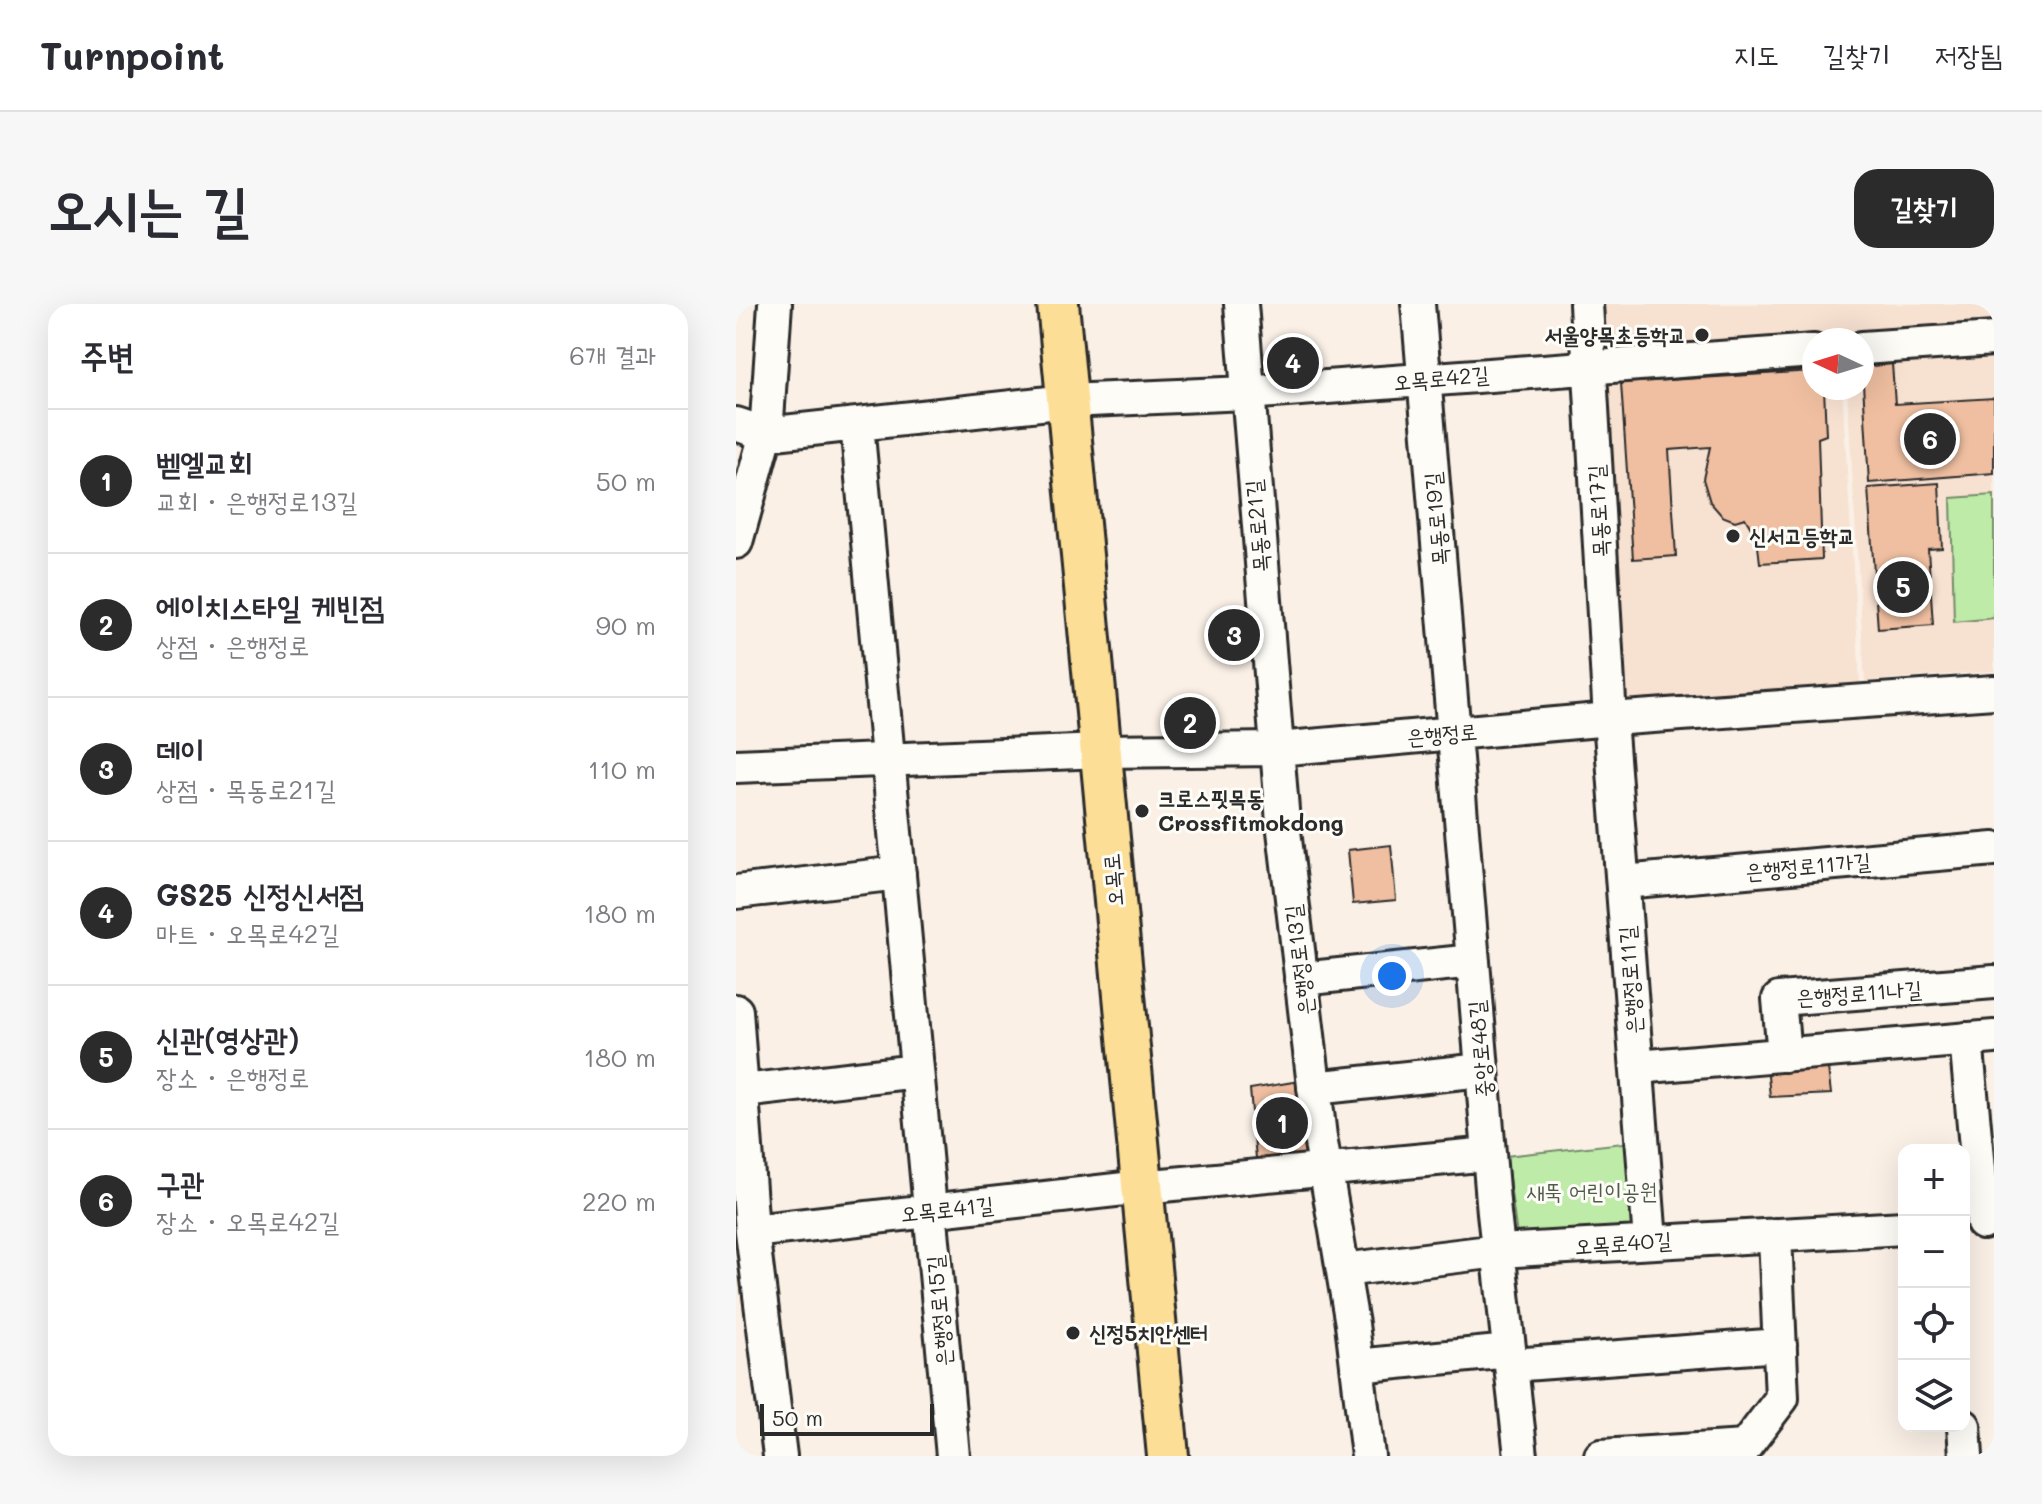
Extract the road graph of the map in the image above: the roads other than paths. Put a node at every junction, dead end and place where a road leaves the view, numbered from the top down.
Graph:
1 (775, 304) edge
2 (1058, 304) edge
3 (1241, 304) edge
4 (1418, 304) edge
5 (1586, 304) edge
6 (1994, 339) edge
7 (1874, 347) edge
8 (1802, 352) edge
9 (1590, 365) junction
10 (1424, 379) junction
11 (1246, 393) junction
12 (1067, 401) junction
13 (857, 424) junction
14 (751, 429) edge
15 (736, 542) edge
16 (1994, 692) edge
17 (1610, 719) junction
18 (1454, 733) junction
19 (1277, 749) junction
20 (1101, 751) junction
21 (888, 760) junction
22 (736, 766) edge
23 (1994, 849) edge
24 (899, 873) junction
25 (1623, 882) junction
26 (736, 892) edge
27 (1473, 961) junction
28 (1301, 979) junction
29 (1994, 982) edge
30 (736, 1011) edge
31 (1980, 1038) edge
32 (1784, 1055) junction
33 (1637, 1067) junction
34 (1482, 1070) junction
35 (917, 1071) junction
36 (1314, 1088) junction
37 (743, 1091) junction
38 (1489, 1154) junction
39 (1325, 1171) junction
40 (1142, 1187) junction
41 (930, 1210) junction
42 (1980, 1223) edge
43 (1898, 1228) edge
44 (752, 1231) junction
45 (1775, 1235) junction
46 (1650, 1241) junction
47 (1498, 1251) junction
48 (1343, 1270) junction
49 (747, 1282) edge
50 (1780, 1345) junction
51 (1510, 1358) junction
52 (1357, 1366) junction
53 (1964, 1432) edge
54 (1741, 1451) edge
55 (780, 1456) edge
56 (953, 1456) edge
57 (1168, 1456) edge
58 (1368, 1456) edge
59 (1521, 1456) edge
60 (1601, 1456) edge
61 (1966, 1456) edge

1 - 14 street
2 - 12 main road, 오목로
3 - 11 street, 목동로21길
4 - 10 street, 목동로19길
5 - 9 street, 목동로17길
6 - 7 street
8 - 9 street, 오목로42길
9 - 10 street, 오목로42길
9 - 17 street, 목동로17길
10 - 11 street, 오목로42길
10 - 18 street, 목동로19길
11 - 12 street, 오목로42길
11 - 19 street, 목동로21길
12 - 13 street, 오목로42길
12 - 20 main road, 오목로
13 - 14 street, 오목로42길
13 - 21 street
14 - 15 street
16 - 17 street, 은행정로
17 - 18 street, 은행정로
17 - 25 street, 은행정로11길
18 - 19 street, 은행정로
18 - 27 street, 중앙로48길
19 - 20 street, 은행정로
19 - 28 street, 은행정로13길
20 - 21 street, 은행정로
20 - 40 main road, 오목로
21 - 22 street, 은행정로
21 - 24 street, 은행정로15길
23 - 25 street, 은행정로11가길
24 - 26 street
24 - 35 street, 은행정로15길
25 - 33 street, 은행정로11길
27 - 28 street
27 - 34 street, 중앙로48길
28 - 36 street, 은행정로13길
29 - 32 street, 은행정로11나길
30 - 37 street
31 - 32 street
31 - 42 street
32 - 33 street
33 - 46 street, 은행정로11길
34 - 36 street
34 - 38 street, 중앙로48길
35 - 37 street
35 - 41 street, 은행정로15길
36 - 39 street, 은행정로13길
37 - 44 street
38 - 39 street
38 - 47 street, 중앙로48길
39 - 40 street, 오목로41길
39 - 48 street, 은행정로13길
40 - 41 street, 오목로41길
40 - 57 main road, 오목로
41 - 44 street, 오목로41길
41 - 56 street, 은행정로15길
43 - 45 street, 오목로40길
44 - 49 street
45 - 46 street, 오목로40길
45 - 50 street
46 - 47 street, 오목로40길
47 - 48 street, 오목로40길
47 - 51 street, 중앙로48길
48 - 52 street, 은행정로13길
49 - 55 street
50 - 51 street
50 - 54 street
51 - 52 street
51 - 59 street, 중앙로48길
52 - 58 street, 은행정로13길
53 - 61 street
54 - 60 street

